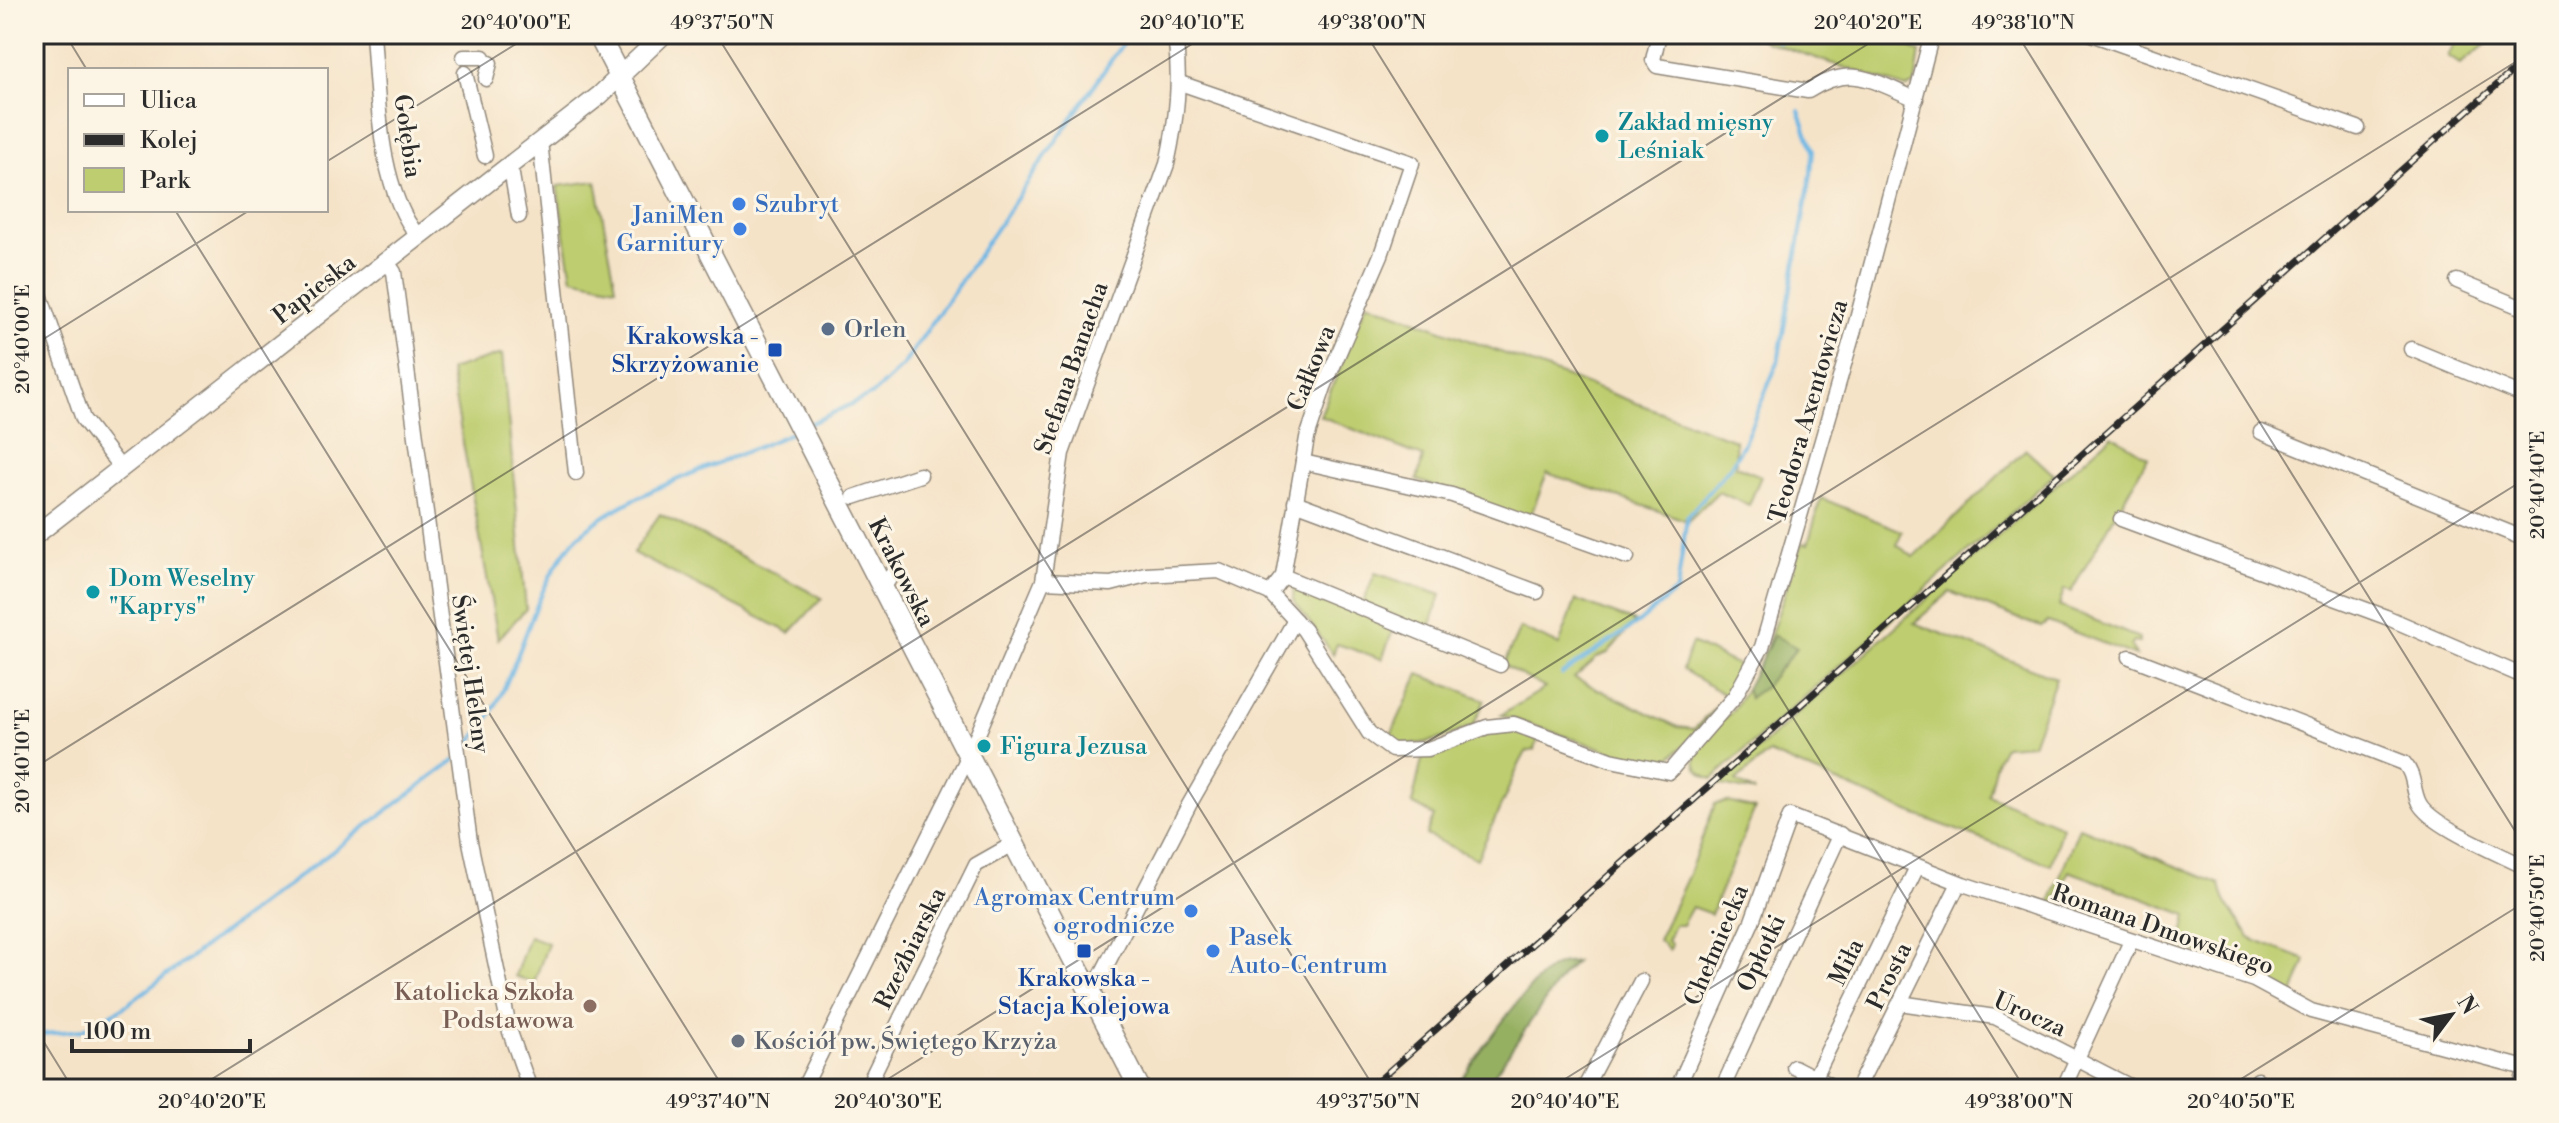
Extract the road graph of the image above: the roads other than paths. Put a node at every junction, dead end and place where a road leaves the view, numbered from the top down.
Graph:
1 (373, 34) edge
2 (598, 34) edge
3 (664, 34) edge
4 (1175, 34) edge
5 (1659, 34) edge
6 (1932, 34) edge
7 (2091, 34) edge
8 (464, 57) dead end
9 (465, 73) dead end
10 (621, 76) junction
11 (486, 79) dead end
12 (1180, 83) junction
13 (1916, 99) junction
14 (2358, 128) dead end
15 (540, 141) junction
16 (485, 156) dead end
17 (512, 175) dead end
18 (519, 216) dead end
19 (419, 237) junction
20 (387, 262) junction
21 (34, 277) edge
22 (2457, 281) dead end
23 (2525, 309) edge
24 (2411, 349) dead end
25 (2525, 396) edge
26 (2261, 432) dead end
27 (1303, 462) junction
28 (121, 468) junction
29 (576, 473) dead end
30 (920, 475) dead end
31 (854, 497) dead end
32 (1295, 502) junction
33 (2121, 519) dead end
34 (34, 536) edge
35 (2525, 539) edge
36 (1627, 557) dead end
37 (1283, 576) junction
38 (1043, 581) junction
39 (1537, 592) dead end
40 (1270, 593) junction
41 (1295, 620) junction
42 (2130, 657) dead end
43 (1500, 665) dead end
44 (2525, 677) edge
45 (968, 757) junction
46 (1790, 816) joint
47 (1840, 834) junction
48 (1013, 844) junction
49 (1917, 867) junction
50 (2525, 867) edge
51 (1959, 883) junction
52 (2131, 941) junction
53 (1641, 981) dead end
54 (1091, 995) junction
55 (1900, 1003) junction
56 (2077, 1060) junction
57 (1794, 1067) dead end
58 (2525, 1070) edge
59 (1815, 1077) junction
60 (530, 1089) edge
61 (803, 1089) edge
62 (866, 1089) edge
63 (1140, 1089) edge
64 (1584, 1089) edge
65 (1677, 1089) edge
66 (1722, 1089) edge
67 (1835, 1089) edge
68 (1857, 1089) edge
69 (2063, 1089) edge
70 (2135, 1089) edge
71 (2520, 1089) edge

1 - 19 street, Gołębia
2 - 10 main road, Krakowska
3 - 10 street, Papieska
4 - 12 street, Stefana Banacha
5 - 13 street
6 - 13 street, Teodora Axentowicza
7 - 14 street
8 - 11 street
9 - 16 street
10 - 15 street, Papieska
10 - 45 main road, Krakowska
12 - 27 street, Całkowa
12 - 38 street, Stefana Banacha
13 - 41 street, Teodora Axentowicza
15 - 19 street, Papieska
15 - 29 street
17 - 18 street
19 - 20 street, Papieska
20 - 28 street, Papieska
20 - 60 street, Świętej Heleny
21 - 28 street
22 - 23 street
24 - 25 street
26 - 35 street
27 - 32 street, Całkowa
27 - 36 street
28 - 34 street, Papieska
30 - 31 street
32 - 37 street, Całkowa
32 - 39 street
33 - 44 street
37 - 40 street, Całkowa
37 - 43 street
38 - 40 street
38 - 45 street, Stefana Banacha
40 - 41 street
41 - 54 street
42 - 50 street
45 - 48 main road, Krakowska
45 - 61 street, Stefana Banacha
46 - 47 street, Romana Dmowskiego
46 - 65 street, Chełmiecka
47 - 49 street, Romana Dmowskiego
47 - 66 street, Opłotki
48 - 54 main road, Krakowska
48 - 62 street, Rzeźbiarska
49 - 51 street, Romana Dmowskiego
49 - 59 street, Miła
51 - 52 street, Romana Dmowskiego
51 - 55 street, Prosta
52 - 56 street
52 - 58 street, Romana Dmowskiego
53 - 64 street
54 - 63 main road, Krakowska
55 - 56 street, Urocza
55 - 68 street, Prosta
56 - 69 street
56 - 70 street, Urocza
57 - 59 street
58 - 71 street
59 - 67 street

